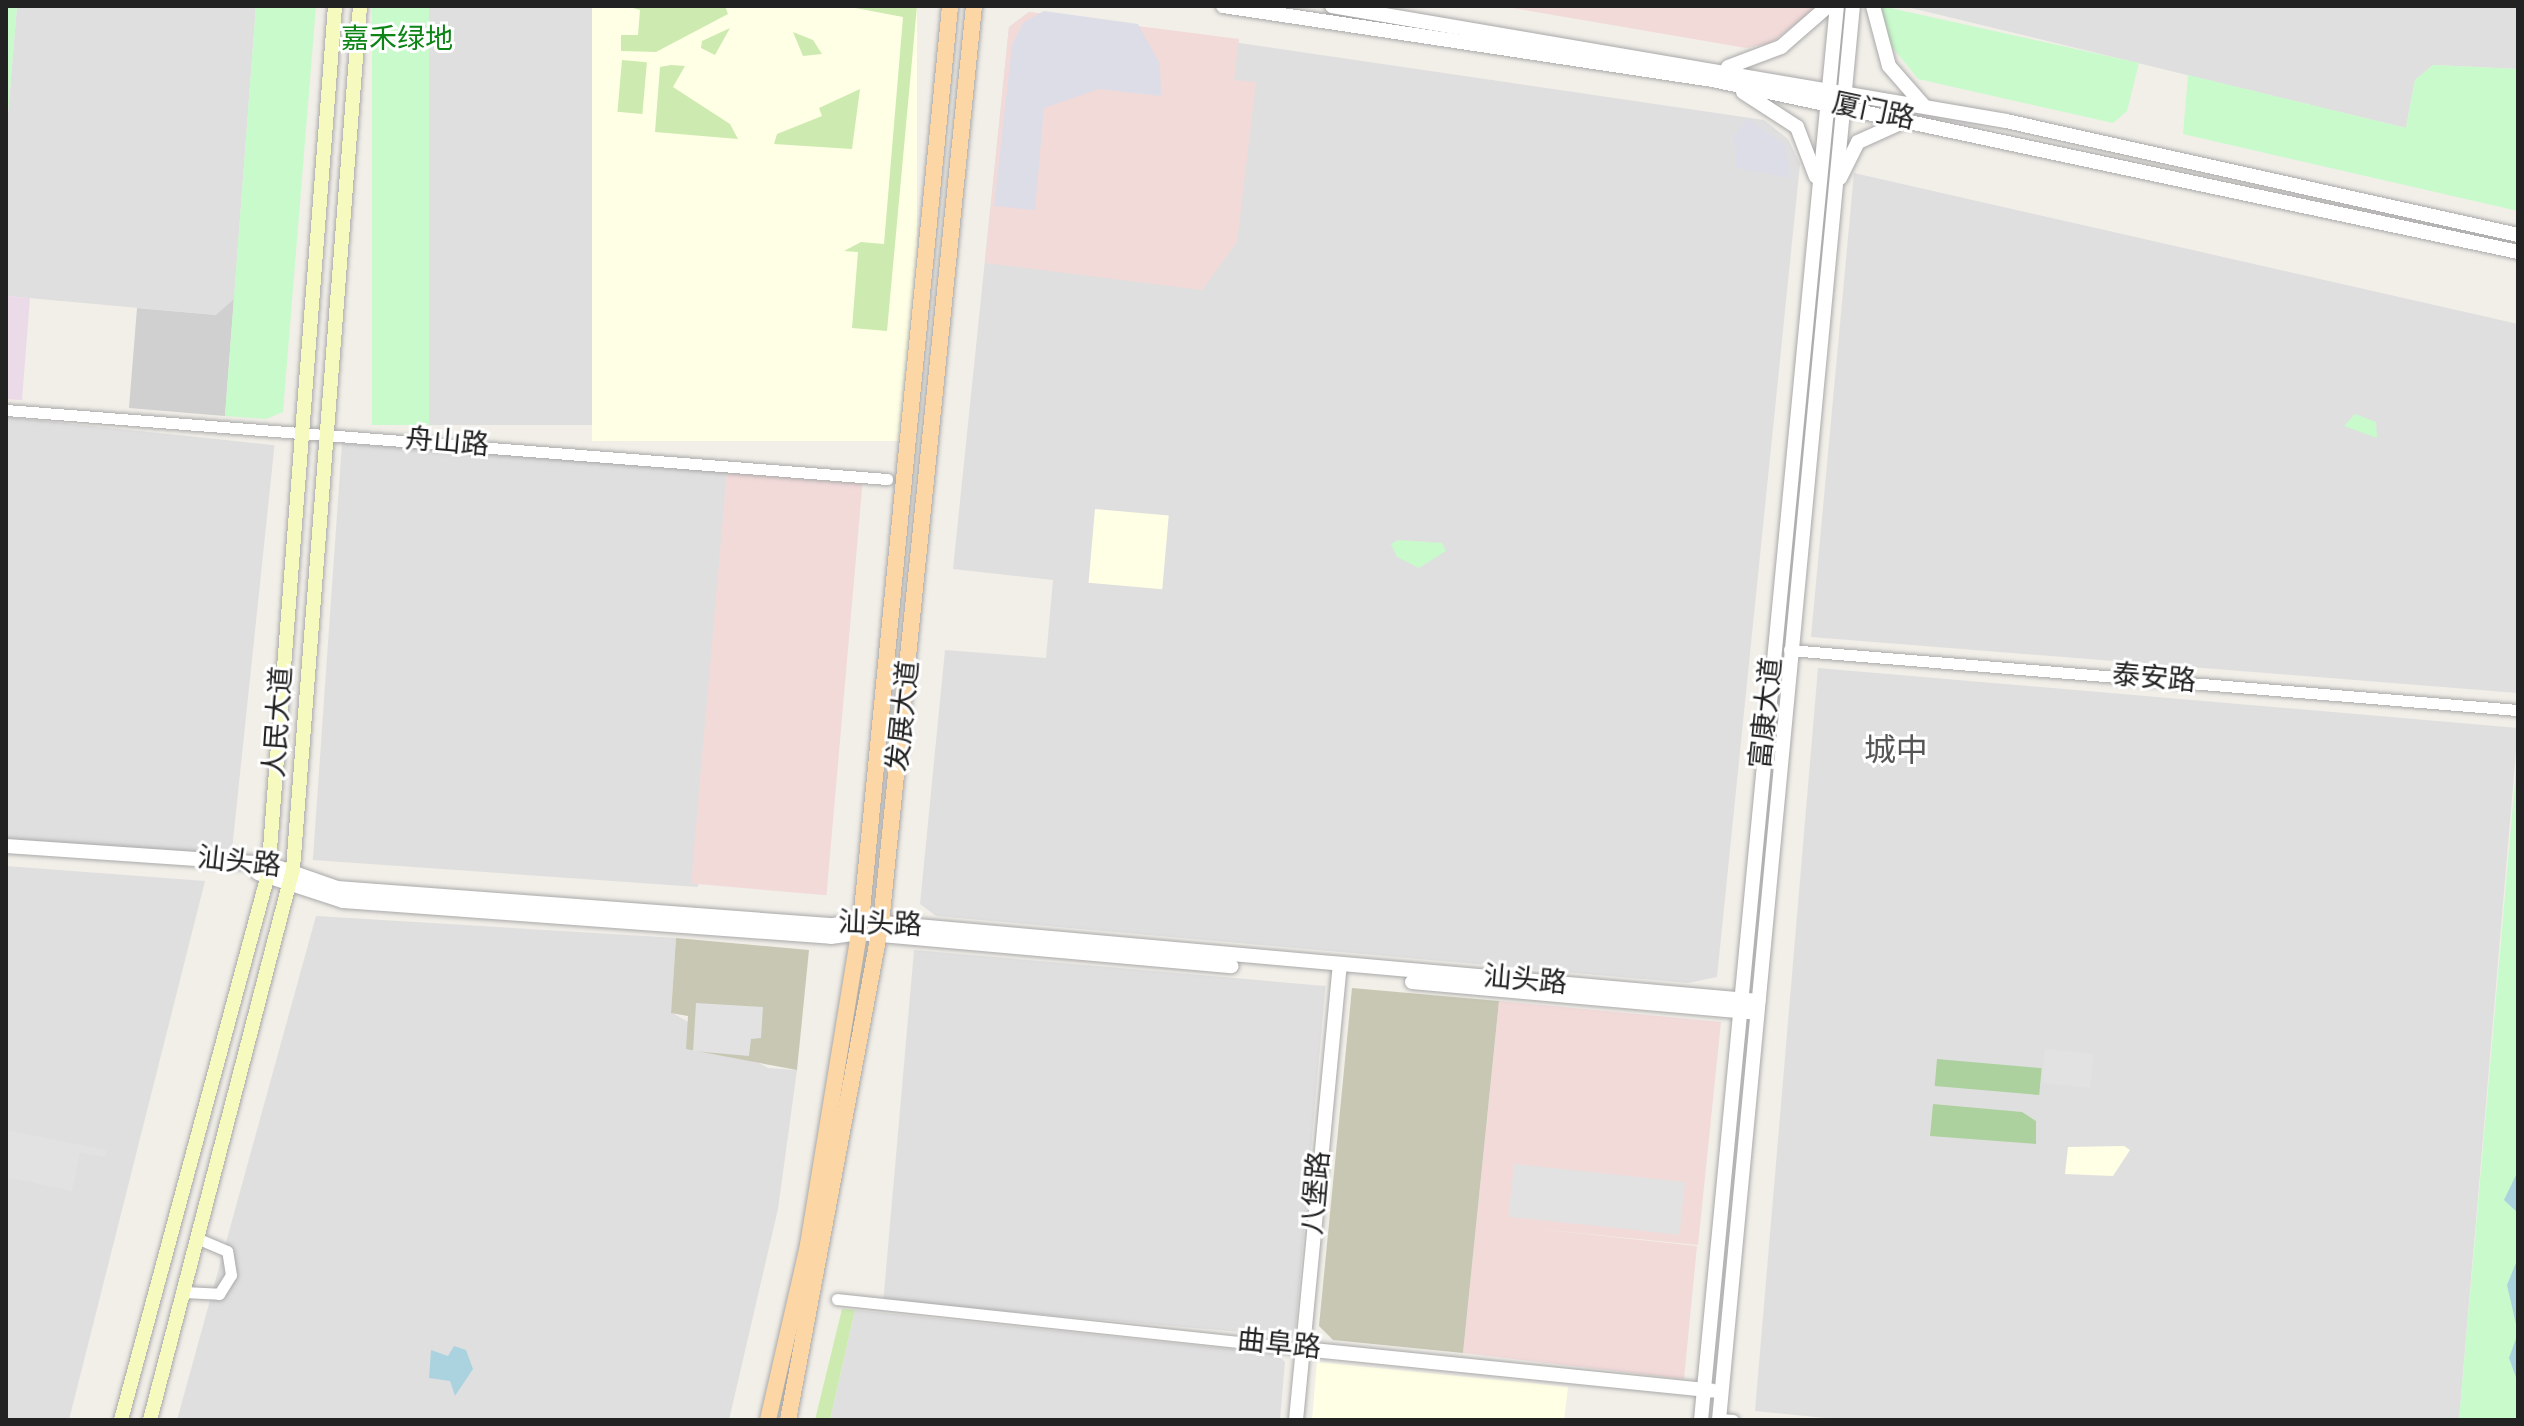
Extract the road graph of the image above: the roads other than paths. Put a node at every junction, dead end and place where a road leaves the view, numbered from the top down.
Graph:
1 (950, 6) edge
2 (974, 6) edge
3 (1223, 6) edge
4 (1332, 6) edge
5 (1828, 6) edge
6 (1837, 6) edge
7 (1853, 6) edge
8 (1873, 6) edge
9 (335, 8) edge
10 (361, 10) edge
11 (1717, 75) junction
12 (1837, 90) junction
13 (1835, 105) junction
14 (1924, 106) junction
15 (1916, 122) junction
16 (1826, 200) junction
17 (2518, 235) edge
18 (2517, 252) edge
19 (6, 410) edge
20 (302, 433) junction
21 (326, 434) junction
22 (887, 479) dead end
23 (1789, 650) junction
24 (2518, 710) edge
25 (6, 846) edge
26 (6, 855) edge
27 (268, 870) junction
28 (292, 875) junction
29 (860, 927) junction
30 (880, 929) junction
31 (1339, 971) junction
32 (1739, 1006) junction
33 (1757, 1007) junction
34 (199, 1239) junction
35 (184, 1292) junction
36 (837, 1299) dead end
37 (1303, 1349) junction
38 (134, 1373) junction
39 (161, 1379) junction
40 (1704, 1390) junction
41 (1721, 1392) junction
42 (121, 1420) edge
43 (150, 1420) edge
44 (768, 1420) edge
45 (788, 1420) edge
46 (1296, 1420) edge
47 (1701, 1420) edge
48 (1724, 1420) edge

1 - 29 main road, 发展大道
2 - 30 main road, 发展大道
3 - 11 street, 厦门路
4 - 11 street, 厦门路
5 - 11 street
6 - 12 street, 富康大道
7 - 12 street, 富康大道
8 - 14 street
9 - 20 main road, 人民大道
10 - 21 main road, 人民大道
11 - 12 street, 厦门路
11 - 13 street, 厦门路
11 - 16 street
12 - 13 street, 富康大道
12 - 14 street, 厦门路
13 - 15 street, 厦门路
13 - 16 street, 富康大道
14 - 17 street, 厦门路
15 - 16 street
15 - 18 street, 厦门路
16 - 23 street, 富康大道
16 - 32 street, 富康大道
19 - 20 street, 舟山路
20 - 21 street, 舟山路
20 - 27 main road, 人民大道
21 - 22 street, 舟山路
21 - 28 main road, 人民大道
23 - 24 street, 泰安路
23 - 33 street, 富康大道
25 - 27 street, 汕头路
26 - 27 street, 汕头路
27 - 28 street, 汕头路
27 - 38 main road, 人民大道
28 - 29 street, 汕头路
28 - 34 main road, 人民大道
29 - 30 street, 汕头路
29 - 44 main road, 发展大道
30 - 31 street, 汕头路
30 - 45 main road, 发展大道
31 - 32 street, 汕头路
31 - 37 street, 八堡路
32 - 33 street, 汕头路
32 - 40 street, 富康大道
33 - 41 street, 富康大道
34 - 35 main road, 人民大道
34 - 35 street
35 - 39 main road, 人民大道
36 - 37 street, 曲阜路
37 - 40 street, 曲阜路
37 - 46 street, 八堡路
38 - 39 main road
38 - 42 main road, 人民大道
39 - 43 main road, 人民大道
40 - 41 street, 曲阜路
40 - 47 street, 富康大道
41 - 48 street, 富康大道

